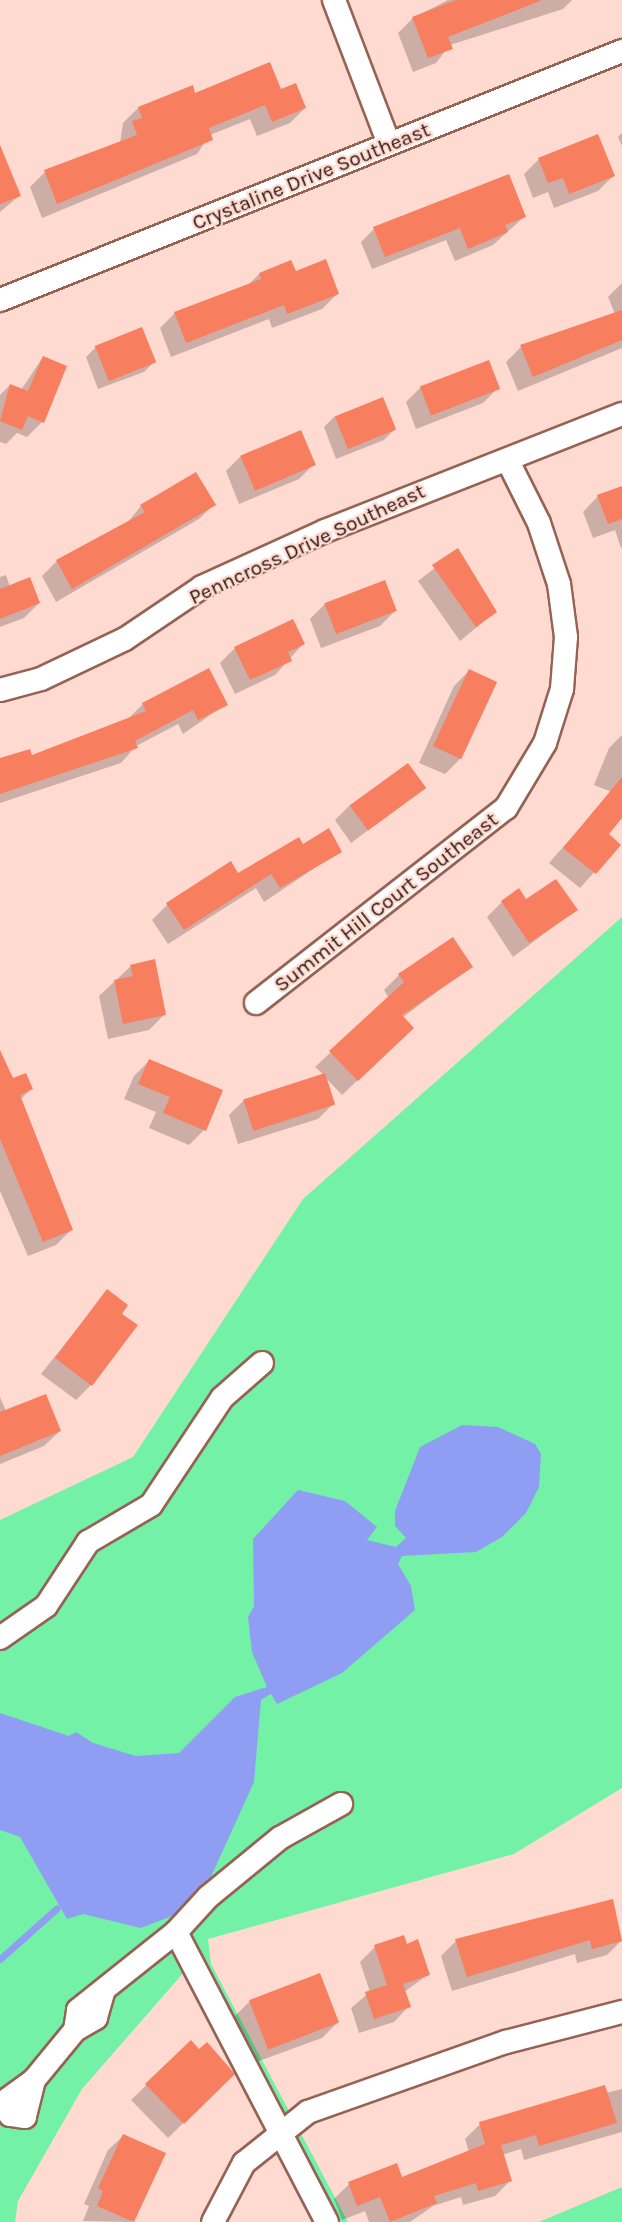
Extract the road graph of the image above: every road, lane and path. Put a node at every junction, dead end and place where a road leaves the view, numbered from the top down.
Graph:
1 (333, 0) edge
2 (622, 51) edge
3 (389, 144) junction
4 (0, 300) edge
5 (622, 414) edge
6 (508, 461) junction
7 (0, 690) edge
8 (256, 1003) dead end
9 (262, 1363) dead end
10 (0, 1638) edge
11 (341, 1804) dead end
12 (176, 1932) junction
13 (622, 2012) edge
14 (34, 2080) dead end
15 (283, 2132) junction
16 (213, 2222) edge
17 (327, 2222) edge

1 - 3 street
2 - 3 street, Crystaline Drive Southeast
3 - 4 street, Crystaline Drive Southeast
5 - 6 street, Penncross Drive Southeast
6 - 7 street, Penncross Drive Southeast
6 - 8 street, Summit Hill Court Southeast
9 - 10 street
11 - 12 street
12 - 14 street
12 - 15 street
13 - 15 street
15 - 16 street
15 - 17 street

